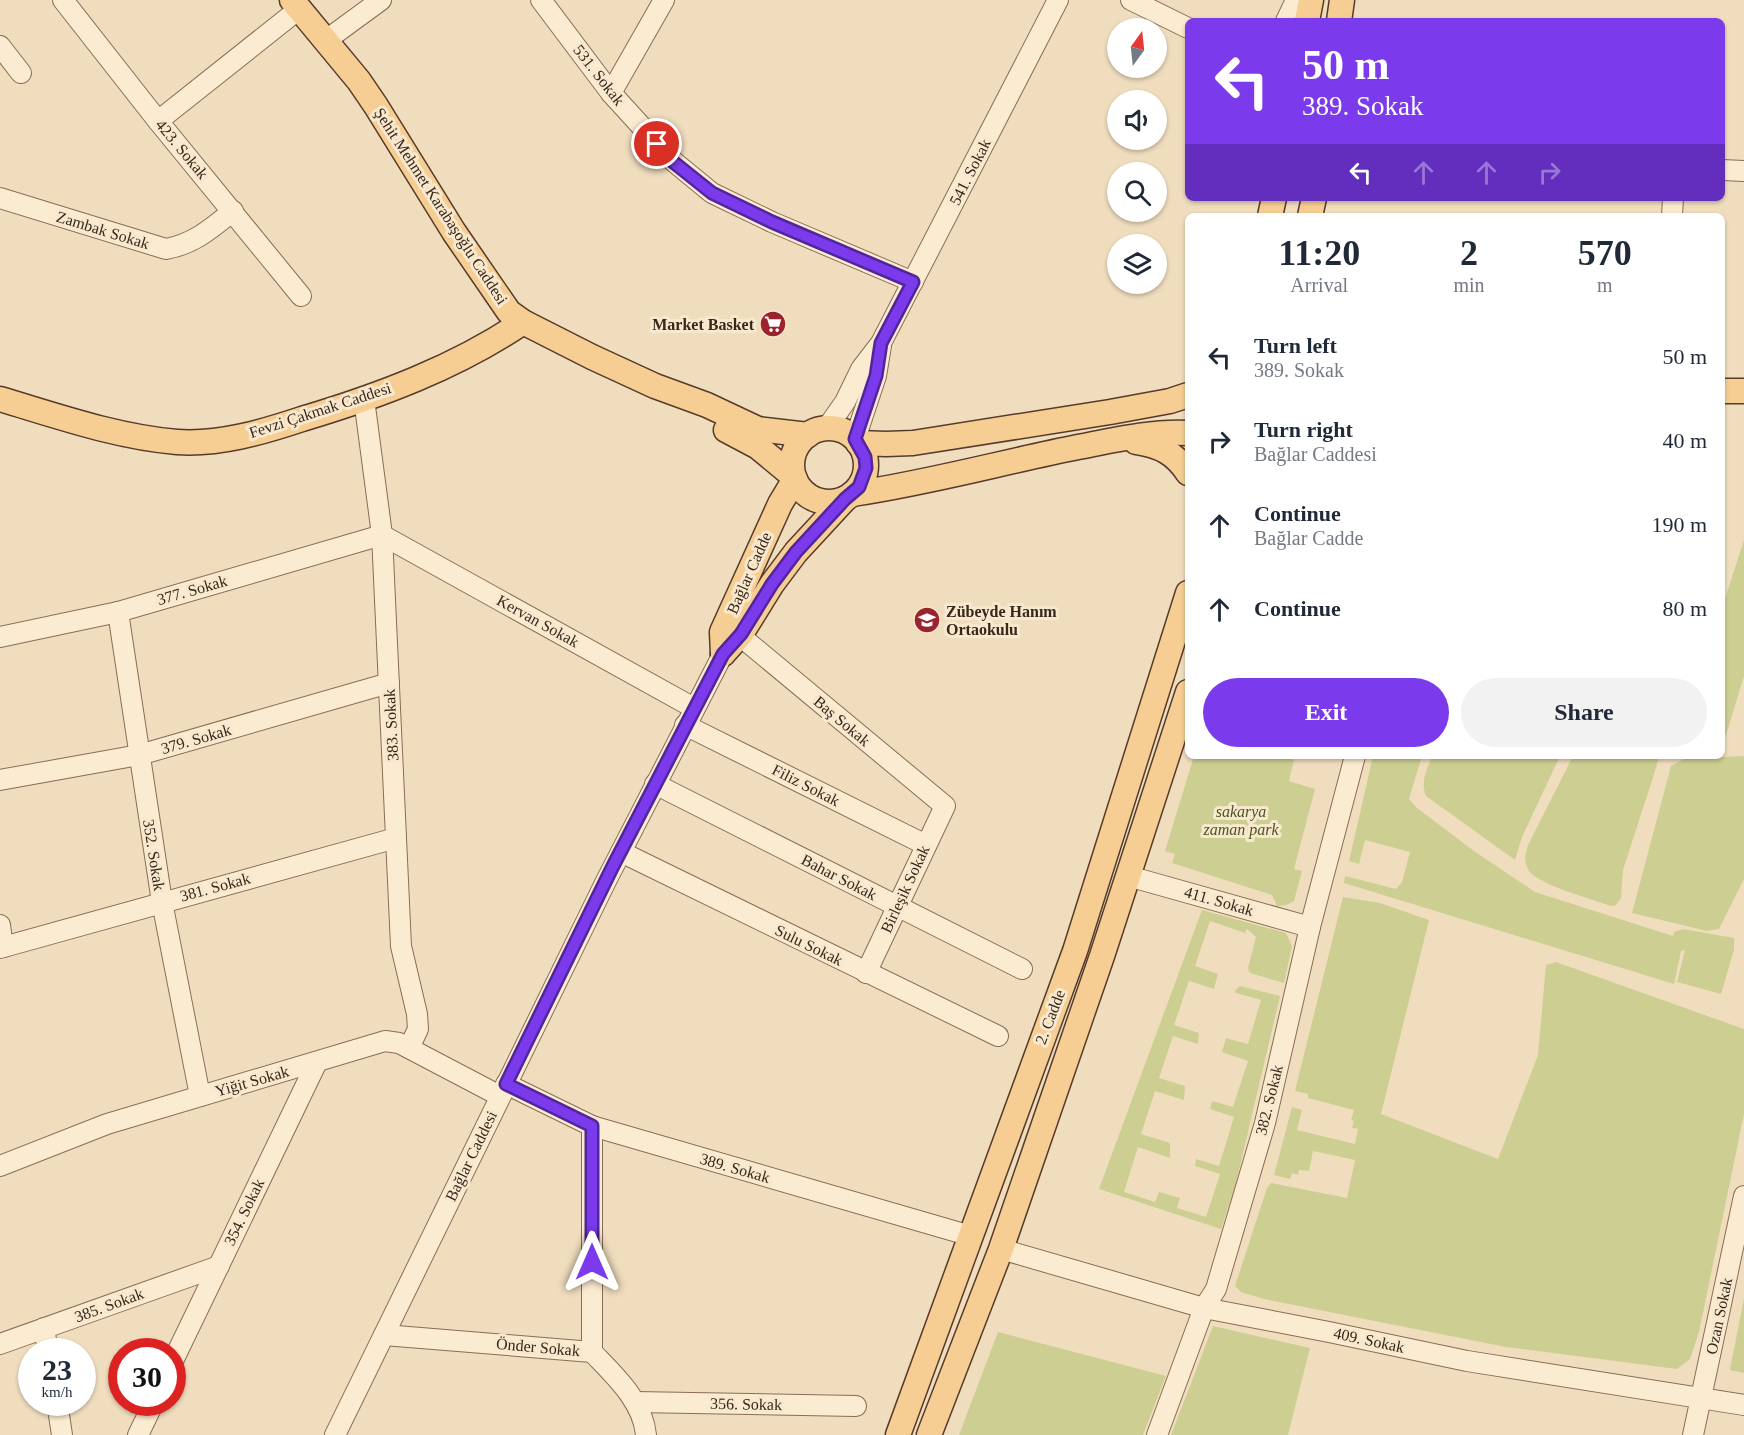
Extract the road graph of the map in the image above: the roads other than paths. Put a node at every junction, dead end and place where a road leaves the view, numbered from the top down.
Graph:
1 (63, 0) edge
2 (381, 0) edge
3 (541, 0) edge
4 (664, 0) edge
5 (1059, 0) edge
6 (1131, 0) edge
7 (1296, 0) edge
8 (1311, 0) edge
9 (1342, 0) edge
10 (296, 5) edge
11 (1287, 18) edge
12 (1308, 18) edge
13 (1339, 18) edge
14 (1185, 27) edge
15 (325, 41) junction
16 (0, 46) edge
17 (21, 73) dead end
18 (611, 93) junction
19 (158, 121) junction
20 (1725, 170) edge
21 (1744, 171) edge
22 (0, 198) edge
23 (233, 211) junction
24 (913, 282) junction
25 (301, 296) dead end
26 (523, 322) junction
27 (881, 343) junction
28 (655, 386) junction
29 (1725, 391) edge
30 (1744, 391) edge
31 (1185, 396) edge
32 (0, 399) edge
33 (364, 399) junction
34 (817, 432) junction
35 (1185, 433) edge
36 (1116, 439) junction
37 (856, 441) junction
38 (1185, 470) edge
39 (794, 478) junction
40 (848, 496) junction
41 (382, 535) junction
42 (1185, 603) edge
43 (118, 612) junction
44 (739, 635) junction
45 (0, 637) edge
46 (723, 654) junction
47 (388, 683) junction
48 (1185, 701) edge
49 (690, 716) junction
50 (139, 755) junction
51 (1354, 759) edge
52 (0, 780) edge
53 (655, 784) junction
54 (945, 806) joint
55 (396, 838) junction
56 (926, 845) junction
57 (621, 852) junction
58 (1128, 876) junction
59 (162, 902) junction
60 (897, 906) junction
61 (0, 925) edge
62 (1310, 927) junction
63 (1, 947) edge
64 (1023, 969) dead end
65 (866, 973) junction
66 (998, 1036) dead end
67 (409, 1048) junction
68 (317, 1062) junction
69 (503, 1090) junction
70 (200, 1096) junction
71 (592, 1126) junction
72 (0, 1166) edge
73 (1744, 1196) edge
74 (971, 1236) junction
75 (1001, 1249) junction
76 (219, 1266) junction
77 (1204, 1308) junction
78 (44, 1328) junction
79 (384, 1335) junction
80 (46, 1338) edge
81 (184, 1338) edge
82 (0, 1344) edge
83 (592, 1352) junction
84 (1702, 1397) junction
85 (635, 1402) junction
86 (1744, 1405) edge
87 (856, 1406) dead end
88 (59, 1416) edge
89 (147, 1416) edge
90 (62, 1435) edge
91 (138, 1435) edge
92 (335, 1435) edge
93 (646, 1435) edge
94 (898, 1435) edge
95 (929, 1435) edge
96 (1157, 1435) edge
97 (1693, 1435) edge

1 - 19 street, 423. Sokak
2 - 15 street
3 - 18 street, 531. Sokak
4 - 18 street
5 - 24 street, 541. Sokak
6 - 14 street
7 - 11 street
8 - 12 main road
9 - 13 main road
10 - 15 main road, Şehit Mehmet Karabaşoğlu Caddesi
10 - 19 street
15 - 26 main road, Şehit Mehmet Karabaşoğlu Caddesi
16 - 17 street
18 - 24 street, 531. Sokak
19 - 23 street, 423. Sokak
20 - 21 street
22 - 23 street, Zambak Sokak
23 - 25 street, 423. Sokak
24 - 27 street, 541. Sokak
26 - 28 main road, Şehit Mehmet Karabaşoğlu Caddesi
26 - 33 main road, Fevzi Çakmak Caddesi
27 - 34 street
27 - 37 street
28 - 34 main road, Şehit Mehmet Karabaşoğlu Caddesi
28 - 39 main road, Şehit Mehmet Karabaşoğlu Caddesi
29 - 30 main road
31 - 37 main road
32 - 33 main road, Fevzi Çakmak Caddesi
33 - 41 street, 383. Sokak
34 - 37 main road
34 - 39 main road
35 - 36 main road
36 - 38 main road
36 - 40 main road
37 - 40 main road
39 - 40 main road
39 - 46 main road, Bağlar Cadde
40 - 44 main road, Bağlar Cadde
41 - 43 street, 377. Sokak
41 - 47 street, 383. Sokak
41 - 49 street, Kervan Sokak
42 - 74 main road, 2. Cadde
43 - 45 street, 377. Sokak
43 - 50 street, 352. Sokak
44 - 46 main road, Bağlar Cadde
44 - 54 street, Baş Sokak
46 - 49 street, Bağlar Caddesi
47 - 50 street, 379. Sokak
47 - 55 street, 383. Sokak
48 - 58 main road, 2. Cadde
49 - 53 street, Bağlar Caddesi
49 - 56 street, Filiz Sokak
50 - 52 street, 379. Sokak
50 - 59 street, 352. Sokak
51 - 62 street, 382. Sokak
53 - 57 street, Bağlar Caddesi
53 - 60 street, Bahar Sokak
54 - 56 street, Birleşik Sokak
55 - 59 street, 381. Sokak
55 - 67 street, 383. Sokak
56 - 60 street, Birleşik Sokak
57 - 65 street, Sulu Sokak
57 - 69 street, Bağlar Caddesi
58 - 62 street, 411. Sokak
58 - 75 main road, 2. Cadde
59 - 63 street, 381. Sokak
59 - 70 street, 352. Sokak
60 - 64 street, Bahar Sokak
60 - 65 street, Birleşik Sokak
61 - 63 street
62 - 77 street, 382. Sokak
65 - 66 street, Sulu Sokak
67 - 68 street, Yiğit Sokak
67 - 69 street, Yiğit Sokak
68 - 70 street, Yiğit Sokak
68 - 76 street, 354. Sokak
69 - 71 street, 389. Sokak
69 - 79 street, Bağlar Caddesi
70 - 72 street, Yiğit Sokak
71 - 74 street, 389. Sokak
71 - 83 street
73 - 84 street, Ozan Sokak
74 - 94 main road, 2. Cadde
75 - 77 street, 409. Sokak
75 - 95 main road, 2. Cadde
76 - 78 street, 385. Sokak
76 - 81 street, 354. Sokak
77 - 84 street, 409. Sokak
77 - 96 street, 382. Sokak
78 - 80 street
78 - 82 street, 385. Sokak
79 - 83 street, Önder Sokak
79 - 92 street, Bağlar Caddesi
83 - 85 street, Önder Sokak
84 - 86 street, 409. Sokak
84 - 97 street, Ozan Sokak
85 - 87 street, 356. Sokak
85 - 93 street, Önder Sokak
88 - 90 street
89 - 91 street

